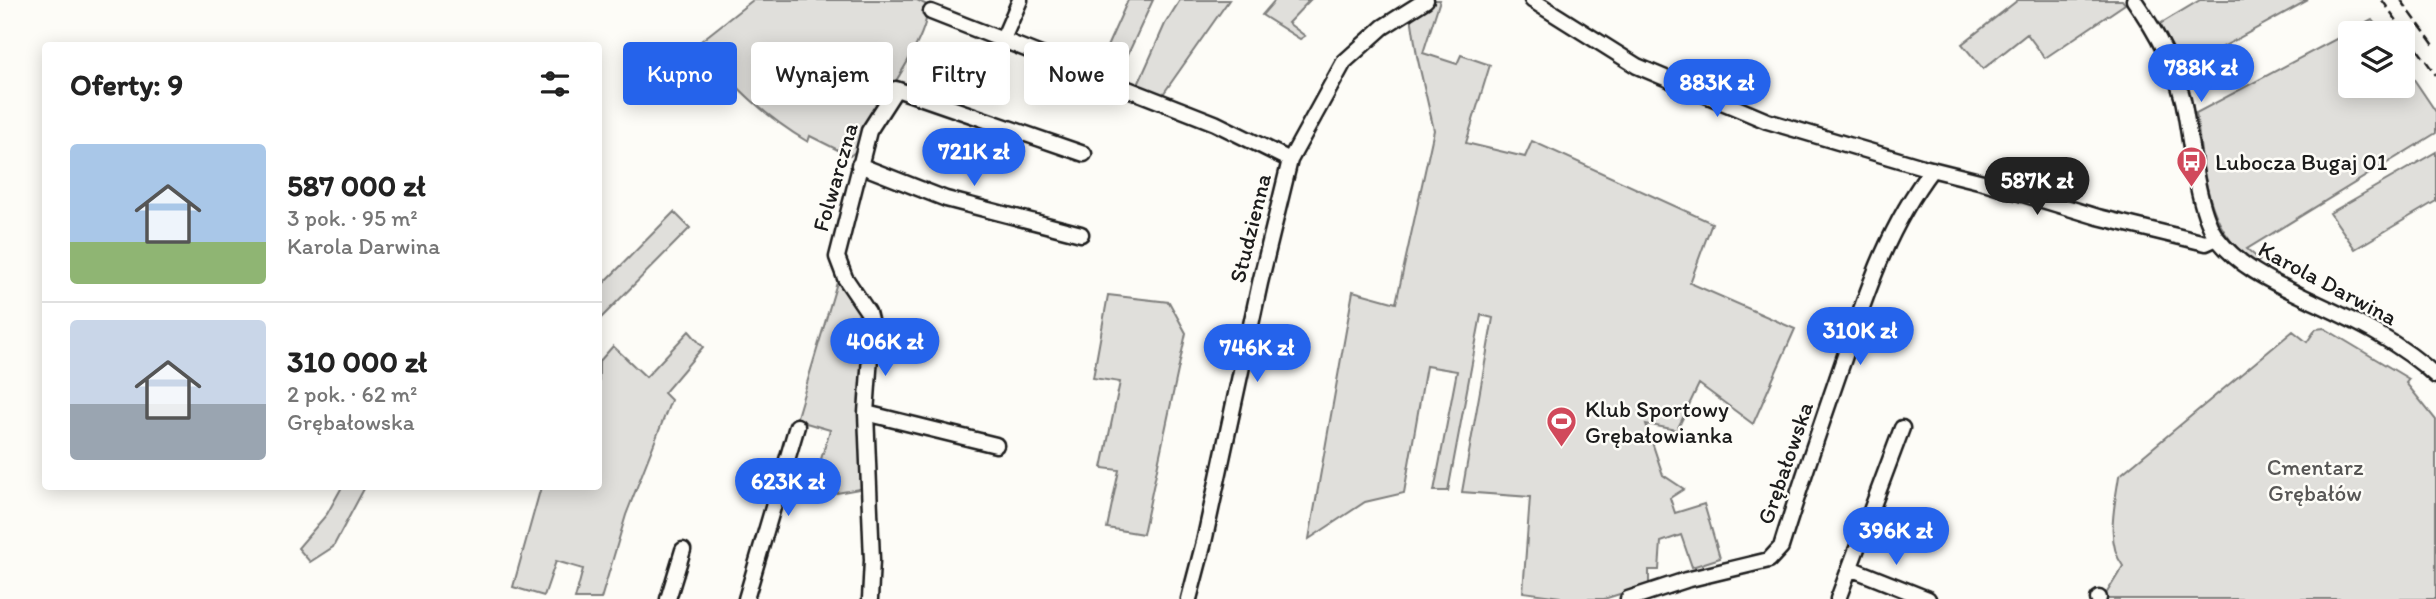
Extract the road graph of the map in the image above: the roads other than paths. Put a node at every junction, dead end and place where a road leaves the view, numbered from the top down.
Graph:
1 (1020, 0) edge
2 (1426, 0) edge
3 (1532, 0) edge
4 (2134, 0) edge
5 (931, 12) dead end
6 (1003, 39) junction
7 (1084, 154) dead end
8 (1290, 160) junction
9 (859, 166) junction
10 (1932, 169) junction
11 (1081, 234) dead end
12 (2217, 238) junction
13 (2436, 376) edge
14 (866, 413) junction
15 (797, 426) dead end
16 (1902, 428) dead end
17 (996, 445) dead end
18 (683, 550) dead end
19 (1850, 568) junction
20 (668, 599) edge
21 (746, 599) edge
22 (870, 599) edge
23 (1189, 599) edge
24 (1628, 599) edge
25 (1838, 599) edge
26 (1928, 599) edge

1 - 6 street
2 - 8 street, Studzienna
3 - 10 street
4 - 12 street
5 - 6 street
6 - 8 street
7 - 9 street, Folwarczna
8 - 23 street, Studzienna
9 - 11 street
9 - 14 street, Folwarczna
10 - 12 street
10 - 24 street, Grębałowska
12 - 13 street, Karola Darwina
14 - 17 street
14 - 22 street, Folwarczna
15 - 21 street
16 - 19 street
18 - 20 street
19 - 25 street
19 - 26 street

